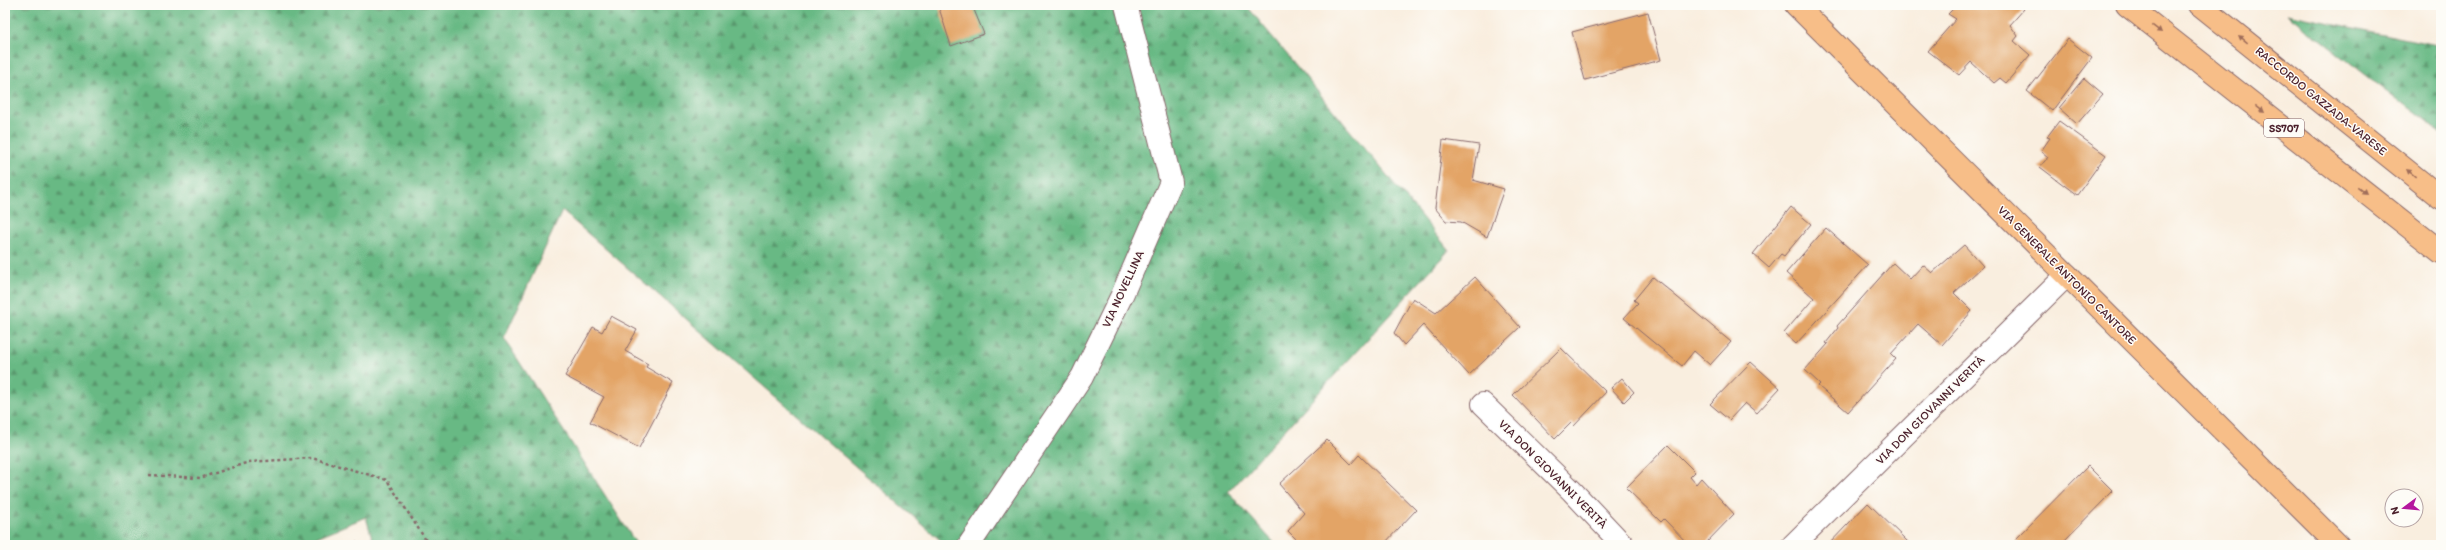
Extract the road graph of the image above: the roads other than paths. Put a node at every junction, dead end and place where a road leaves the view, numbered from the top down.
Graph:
1 (1126, 5) edge
2 (1796, 5) edge
3 (2127, 5) edge
4 (2200, 5) edge
5 (2441, 198) edge
6 (2441, 252) edge
7 (2067, 275) junction
8 (1483, 404) dead end
9 (969, 545) edge
10 (1623, 545) edge
11 (1793, 545) edge
12 (2338, 545) edge

1 - 9 street, VIA NOVELLINA
2 - 7 main road, VIA GENERALE ANTONIO CANTORE
3 -> 6 main road, SS707
5 -> 4 main road, RACCORDO GAZZADA-VARESE
7 - 11 street, VIA DON GIOVANNI VERITÀ
7 - 12 main road, VIA GENERALE ANTONIO CANTORE
8 - 10 street, VIA DON GIOVANNI VERITÀ

